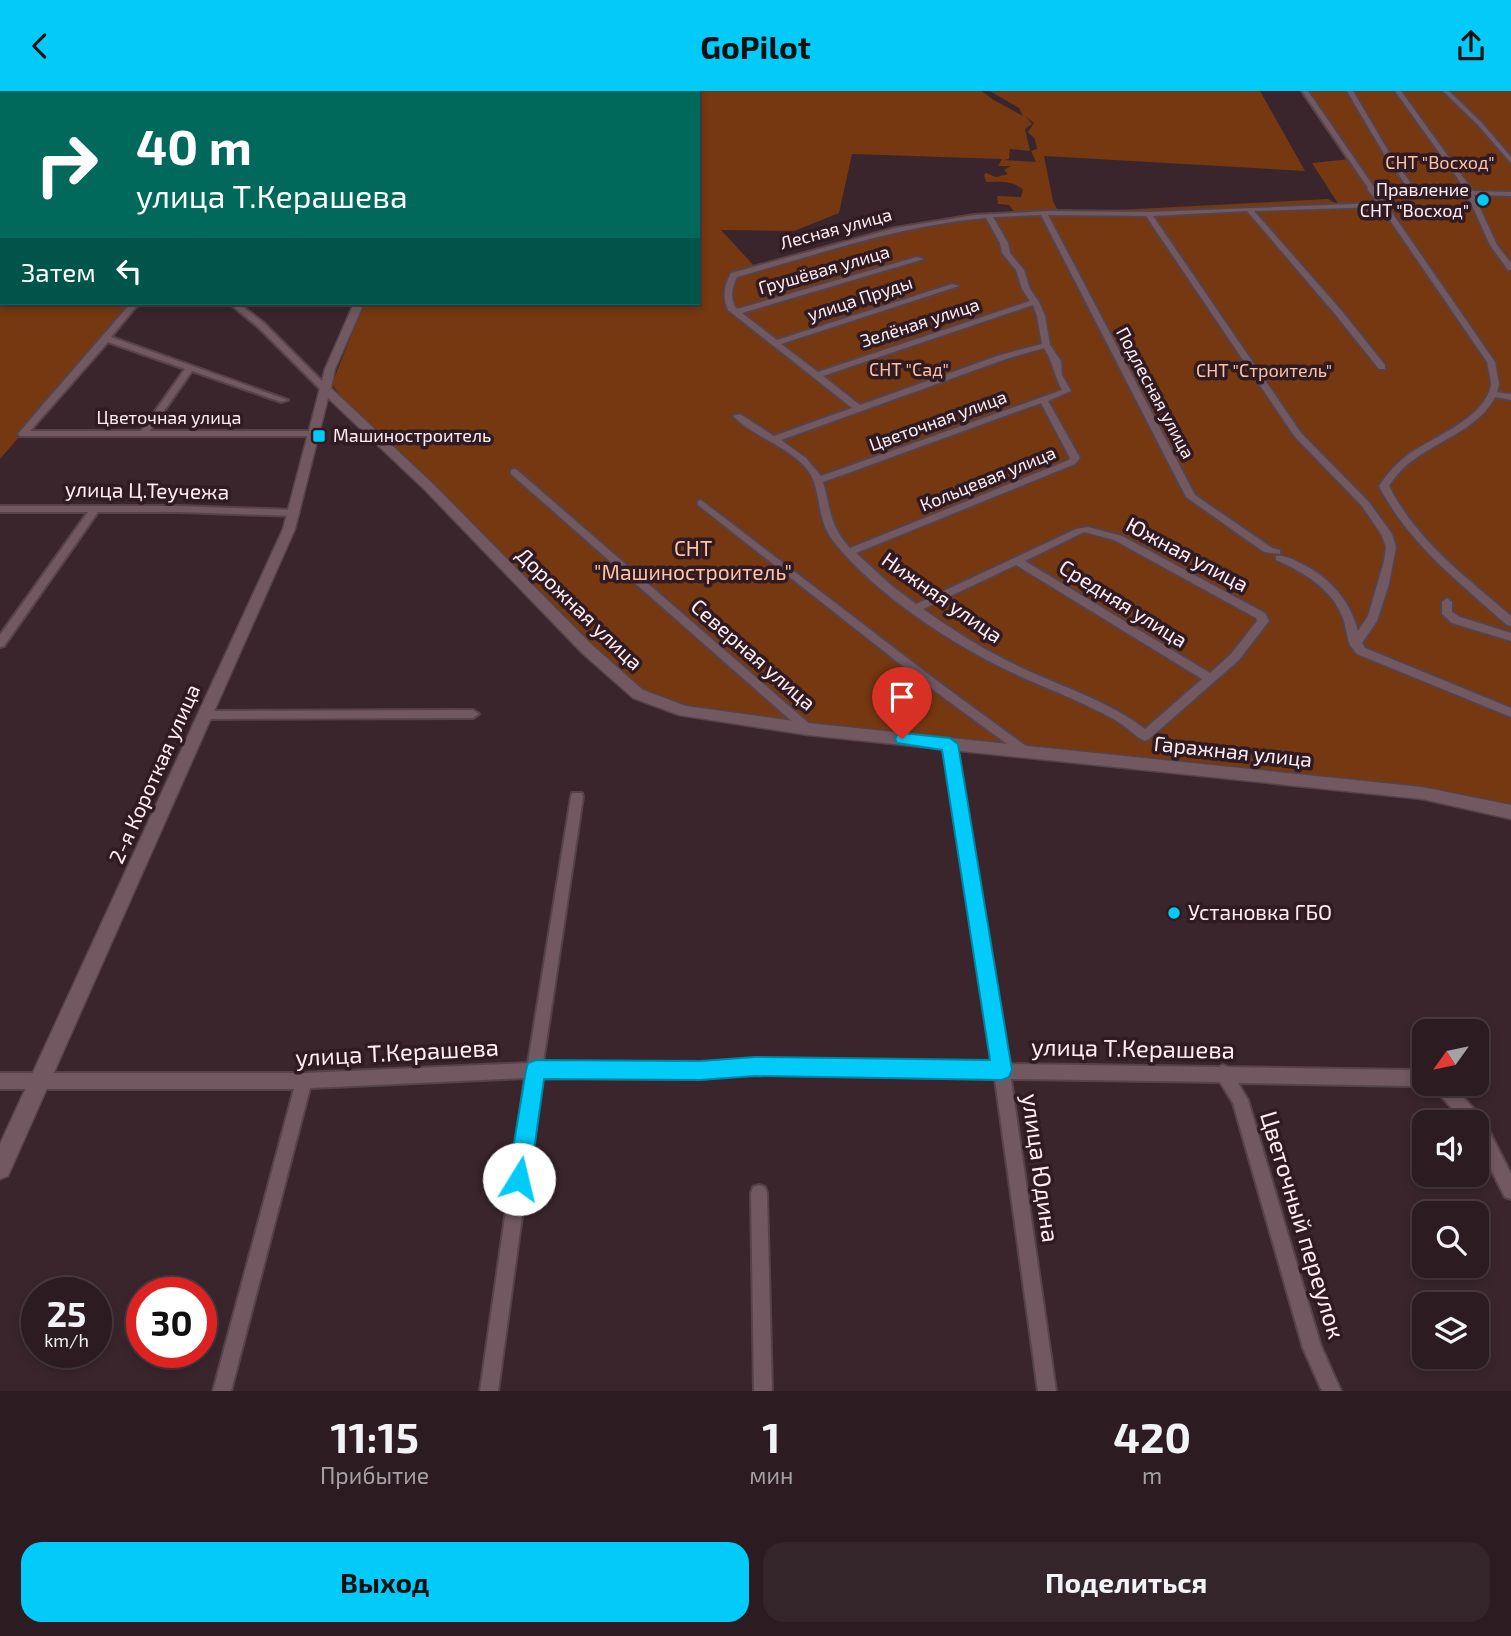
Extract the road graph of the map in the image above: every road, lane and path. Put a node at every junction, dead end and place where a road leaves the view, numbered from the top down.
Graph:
1 (1306, 91) edge
2 (1350, 91) edge
3 (1398, 91) edge
4 (1446, 91) edge
5 (1511, 161) edge
6 (1370, 189) junction
7 (1413, 191) junction
8 (1471, 194) junction
9 (1511, 194) edge
10 (1383, 205) junction
11 (1249, 209) junction
12 (1148, 213) junction
13 (1044, 214) junction
14 (989, 216) junction
15 (920, 259) dead end
16 (1511, 268) edge
17 (955, 286) dead end
18 (1035, 302) junction
19 (134, 305) edge
20 (236, 305) edge
21 (358, 305) edge
22 (736, 312) junction
23 (108, 339) junction
24 (775, 343) junction
25 (1046, 345) junction
26 (1382, 367) dead end
27 (190, 368) junction
28 (815, 376) junction
29 (326, 390) junction
30 (1068, 391) joint
31 (1492, 394) junction
32 (1511, 397) edge
33 (1043, 399) junction
34 (284, 400) dead end
35 (858, 408) junction
36 (348, 412) junction
37 (737, 416) dead end
38 (316, 426) junction
39 (144, 433) junction
40 (774, 439) junction
41 (514, 472) dead end
42 (820, 480) junction
43 (701, 503) dead end
44 (0, 509) edge
45 (94, 509) junction
46 (295, 513) junction
47 (1084, 531) joint
48 (849, 552) junction
49 (1278, 555) joint
50 (1016, 560) junction
51 (1447, 602) dead end
52 (916, 608) junction
53 (1263, 621) joint
54 (1511, 622) edge
55 (1511, 637) edge
56 (0, 643) edge
57 (1355, 644) junction
58 (1211, 679) junction
59 (1511, 713) edge
60 (473, 714) dead end
61 (206, 715) junction
62 (808, 729) junction
63 (950, 744) junction
64 (1026, 752) junction
65 (577, 797) dead end
66 (1511, 812) edge
67 (536, 1070) junction
68 (1002, 1070) junction
69 (1223, 1073) junction
70 (1412, 1078) edge
71 (0, 1081) edge
72 (304, 1081) junction
73 (38, 1082) junction
74 (1451, 1096) edge
75 (1464, 1110) edge
76 (1489, 1149) edge
77 (0, 1168) edge
78 (1511, 1191) edge
79 (759, 1193) dead end
80 (222, 1391) edge
81 (489, 1391) edge
82 (763, 1391) edge
83 (1047, 1391) edge
84 (1332, 1391) edge

1 - 6 street
2 - 7 street
3 - 8 street
4 - 5 street
6 - 7 street
6 - 10 street
7 - 8 street
8 - 9 street
8 - 16 street
10 - 11 street
10 - 31 street
11 - 12 street
11 - 26 street
12 - 13 street
12 - 57 street
13 - 14 street
13 - 49 street, Подлесная улица
14 - 18 street
14 - 22 street, Лесная улица
15 - 22 street, Грушёвая улица
17 - 24 street, улица Пруды
18 - 25 street
18 - 28 street, Зелёная улица
19 - 23 street
20 - 29 street
21 - 29 street, 2-я Короткая улица
22 - 24 street
23 - 27 street
23 - 39 street, Цветочная улица
24 - 28 street
25 - 30 street
25 - 35 street
27 - 34 street
27 - 39 street
28 - 35 street
29 - 36 street, Дорожная улица
29 - 38 street, 2-я Короткая улица
30 - 33 street, Цветочная улица
31 - 32 street
31 - 54 street
33 - 42 street, Цветочная улица
33 - 48 street, Кольцевая улица
35 - 40 street
36 - 38 street
36 - 62 street, Дорожная улица
37 - 40 street
38 - 39 street, Цветочная улица
38 - 46 street, 2-я Короткая улица
40 - 42 street
41 - 62 street, Северная улица
42 - 48 street, Нижняя улица
43 - 64 street
44 - 45 street, улица Ц.Теучежа
45 - 46 street, улица Ц.Теучежа
45 - 56 street
46 - 61 street, 2-я Короткая улица
47 - 50 street
47 - 53 street, Южная улица
48 - 52 street, Нижняя улица
49 - 57 street
50 - 52 street
50 - 58 street, Средняя улица
51 - 55 street
52 - 58 street, Нижняя улица
53 - 58 street
57 - 59 street
60 - 61 street
61 - 73 street, 2-я Короткая улица
62 - 63 street, Дорожная улица
63 - 64 street, Гаражная улица
63 - 68 street, улица Юдина
64 - 66 street, Гаражная улица
65 - 67 street
67 - 68 street, улица Т.Керашева
67 - 72 street, улица Т.Керашева
67 - 81 street
68 - 69 street, улица Т.Керашева
68 - 83 street, улица Юдина
69 - 70 street, улица Т.Керашева
69 - 84 street, Цветочный переулок
71 - 73 street, улица Т.Керашева
72 - 73 street, улица Т.Керашева
72 - 80 street
73 - 77 street, 2-я Короткая улица
74 - 75 street, улица Т.Керашева
76 - 78 street
79 - 82 street

